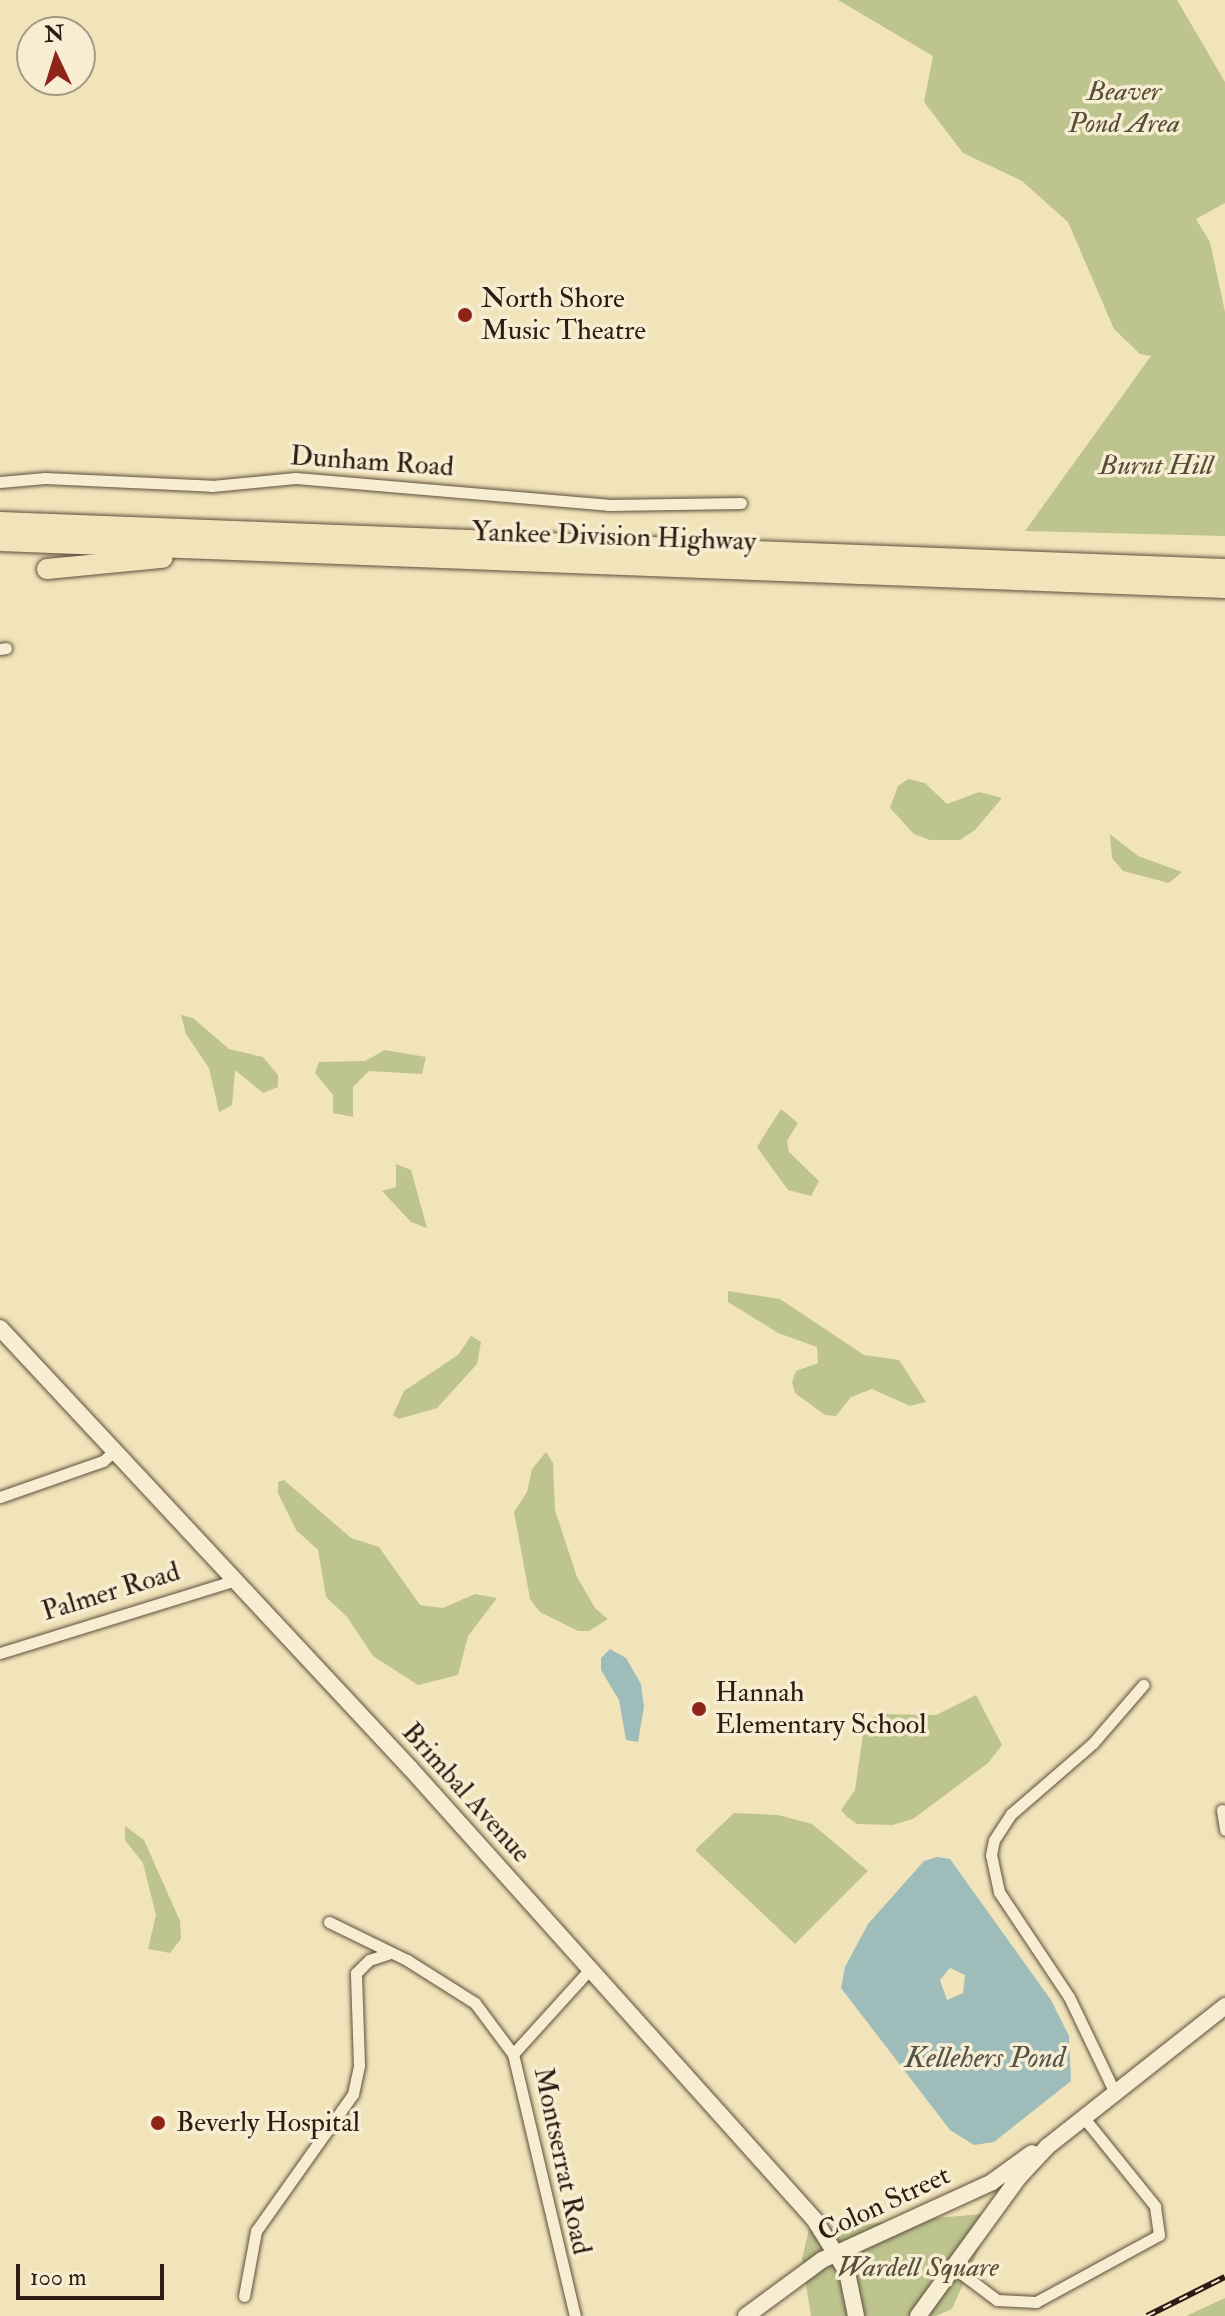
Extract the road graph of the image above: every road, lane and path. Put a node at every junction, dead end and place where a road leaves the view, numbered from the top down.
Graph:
1 (0, 482) edge
2 (741, 503) dead end
3 (0, 522) edge
4 (0, 541) edge
5 (248, 551) junction
6 (47, 569) dead end
7 (1225, 569) edge
8 (1225, 588) edge
9 (0, 1328) edge
10 (114, 1451) junction
11 (0, 1497) edge
12 (236, 1580) junction
13 (0, 1653) edge
14 (1143, 1685) dead end
15 (1222, 1810) dead end
16 (1225, 1830) edge
17 (329, 1922) dead end
18 (388, 1954) junction
19 (590, 1969) junction
20 (1225, 2006) edge
21 (513, 2054) junction
22 (1115, 2093) junction
23 (1084, 2118) junction
24 (1048, 2146) junction
25 (969, 2192) junction
26 (994, 2210) junction
27 (838, 2252) junction
28 (953, 2267) junction
29 (244, 2296) dead end
30 (575, 2316) edge
31 (746, 2316) edge
32 (856, 2316) edge
33 (918, 2316) edge

1 - 2 street, Dunham Road
3 - 7 highway, Yankee Division Highway
4 - 5 highway, Yankee Division Highway
5 - 6 highway
5 - 8 highway, Yankee Division Highway
9 - 10 main road, Brimbal Avenue
10 - 11 street
10 - 12 main road, Brimbal Avenue
12 - 13 street, Palmer Road
12 - 19 main road, Brimbal Avenue
14 - 22 street
15 - 16 street
17 - 18 street, Montserrat Road
18 - 21 street, Montserrat Road
18 - 29 street
19 - 21 street
19 - 27 main road, Brimbal Avenue
20 - 22 main road
21 - 30 street, Montserrat Road
22 - 23 main road
23 - 24 main road
23 - 28 street
24 - 25 main road, Colon Street
24 - 26 main road
25 - 26 main road
25 - 27 main road, Colon Street
26 - 28 main road
27 - 31 main road, Colon Street
27 - 32 main road, Brimbal Avenue
28 - 33 main road

